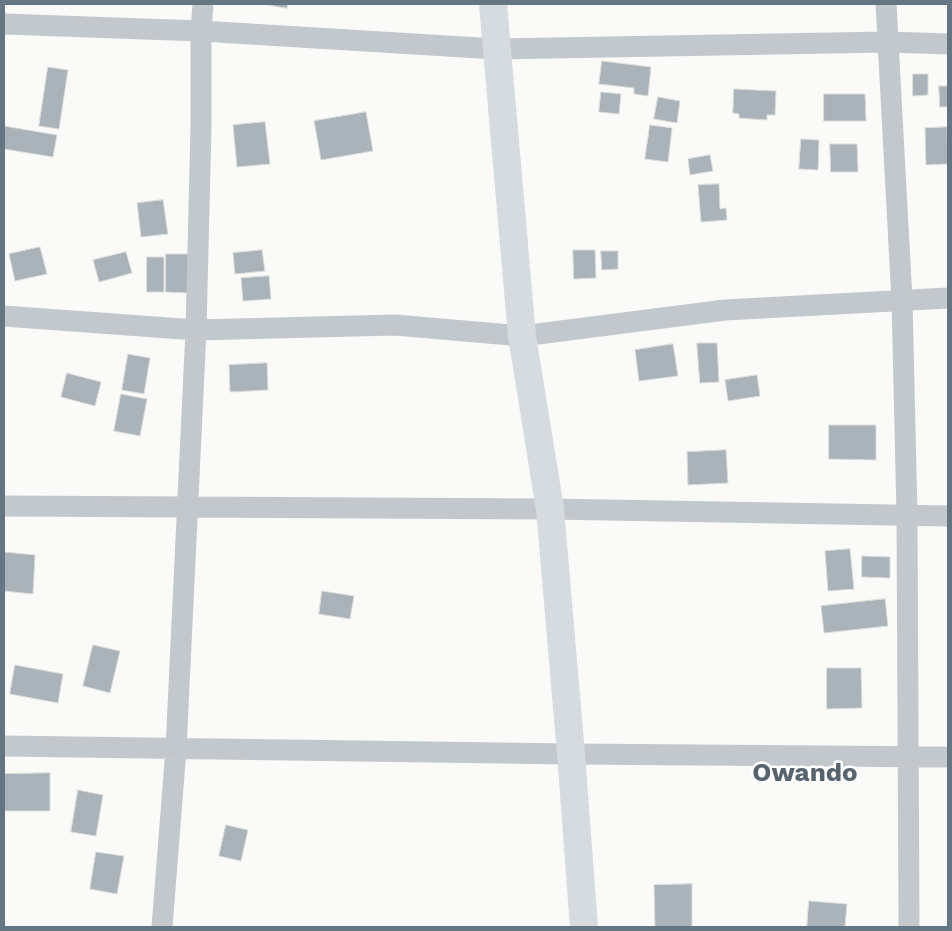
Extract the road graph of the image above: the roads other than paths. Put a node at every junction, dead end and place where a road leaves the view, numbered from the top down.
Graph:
1 (203, 4) edge
2 (493, 4) edge
3 (886, 4) edge
4 (4, 24) edge
5 (201, 31) junction
6 (887, 42) junction
7 (948, 44) edge
8 (496, 50) junction
9 (948, 298) edge
10 (902, 300) junction
11 (4, 316) edge
12 (196, 330) junction
13 (522, 336) junction
14 (4, 506) edge
15 (188, 507) junction
16 (550, 509) junction
17 (907, 515) junction
18 (948, 516) edge
19 (4, 746) edge
20 (176, 749) junction
21 (571, 754) junction
22 (908, 756) junction
23 (948, 757) edge
24 (162, 927) edge
25 (584, 927) edge
26 (909, 927) edge

1 - 5 street
2 - 8 main road
3 - 6 street
4 - 5 street
5 - 8 street
5 - 12 street
6 - 7 street
6 - 8 street
6 - 10 street
8 - 13 main road
9 - 10 street
10 - 13 street
10 - 17 street
11 - 12 street
12 - 13 street
12 - 15 street
13 - 16 main road
14 - 15 street
15 - 16 street
15 - 20 street
16 - 17 street
16 - 21 main road
17 - 18 street
17 - 22 street
19 - 20 street
20 - 21 street
20 - 24 street
21 - 22 street
21 - 25 main road
22 - 23 street
22 - 26 street

